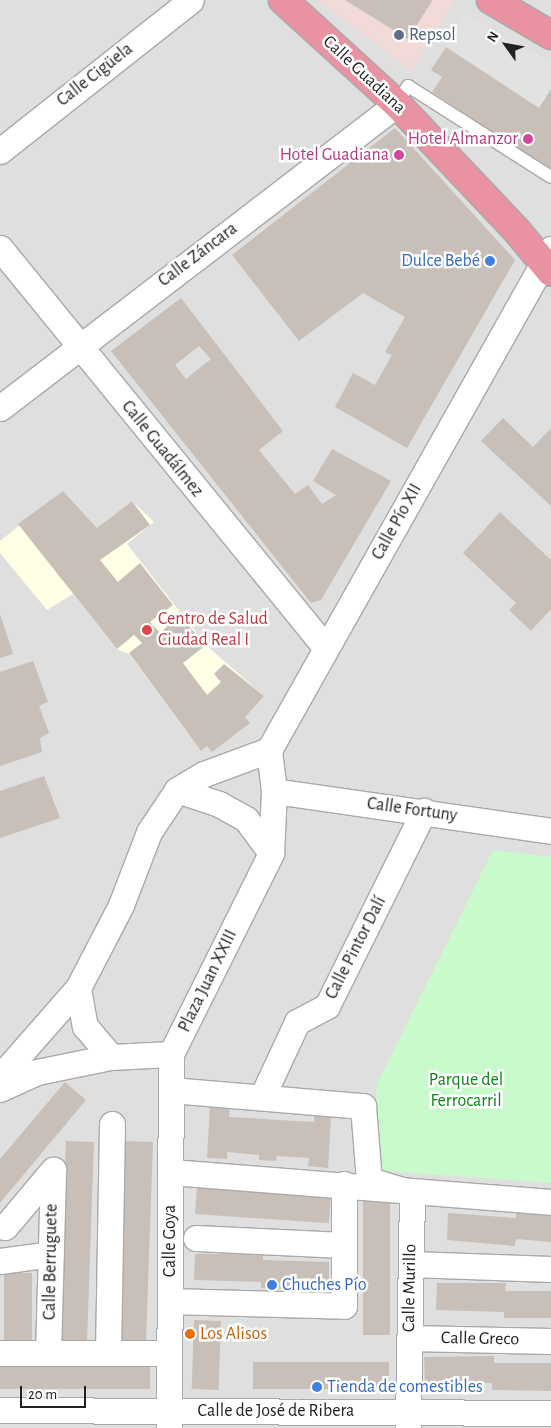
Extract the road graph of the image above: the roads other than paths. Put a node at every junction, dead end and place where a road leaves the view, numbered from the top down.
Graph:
1 (191, 0) edge
2 (283, 0) edge
3 (491, 0) edge
4 (551, 35) edge
5 (397, 104) junction
6 (0, 151) edge
7 (551, 177) edge
8 (0, 248) edge
9 (548, 261) edge
10 (551, 290) edge
11 (524, 295) junction
12 (78, 346) junction
13 (0, 408) edge
14 (326, 648) junction
15 (269, 750) junction
16 (177, 790) junction
17 (274, 791) junction
18 (424, 812) junction
19 (551, 831) edge
20 (270, 853) junction
21 (78, 988) junction
22 (171, 1054) junction
23 (111, 1057) junction
24 (0, 1076) edge
25 (0, 1089) edge
26 (171, 1090) junction
27 (262, 1097) junction
28 (112, 1124) dead end
29 (171, 1172) junction
30 (344, 1184) junction
31 (412, 1193) junction
32 (551, 1202) edge
33 (0, 1226) edge
34 (196, 1238) dead end
35 (343, 1245) junction
36 (51, 1254) junction
37 (0, 1261) edge
38 (411, 1264) junction
39 (551, 1269) edge
40 (170, 1301) junction
41 (409, 1338) junction
42 (551, 1341) edge
43 (0, 1353) edge
44 (48, 1353) junction
45 (108, 1353) junction
46 (169, 1354) junction
47 (0, 1410) edge
48 (551, 1413) edge
49 (408, 1419) edge
50 (169, 1420) edge

1 - 6 street, Calle Cigüela
2 - 5 highway, Calle Guadiana
3 - 4 highway
5 - 7 lane
5 - 9 highway, Calle Guadiana
5 - 12 street, Calle Záncara
8 - 12 street, Calle Guadálmez
9 - 11 street, Calle Pío XII
10 - 11 street
11 - 14 street, Calle Pío XII
12 - 13 street, Calle Záncara
12 - 14 street, Calle Guadálmez
14 - 15 street, Calle Pío XII
15 - 16 street
15 - 17 street, Plaza Juan XXIII
16 - 20 street
16 - 21 street
17 - 18 street, Calle Fortuny
17 - 20 street, Plaza Juan XXIII
18 - 19 street, Calle Fortuny
18 - 27 street, Calle Pintor Dalí
20 - 22 street, Plaza Juan XXIII
21 - 23 street
21 - 24 street
22 - 23 street, Plaza Juan XXIII
22 - 26 street, Calle Goya
23 - 25 street, Plaza Juan XXIII
26 - 27 street
26 - 29 street, Calle Goya
27 - 31 street
28 - 45 street
29 - 30 street
29 - 40 street, Calle Goya
30 - 31 street
30 - 35 street
31 - 32 street
31 - 38 street, Calle Murillo
33 - 36 street, Calle Berruguete
34 - 35 street
35 - 40 street
36 - 37 street
36 - 44 street, Calle Berruguete
38 - 39 street
38 - 41 street, Calle Murillo
40 - 46 street, Calle Goya
41 - 42 street, Calle Greco
41 - 49 street, Calle Murillo
43 - 44 street
44 - 45 street
45 - 46 street
46 - 50 street, Calle Goya
47 - 50 street, Calle de José de Ribera
48 - 49 street, Calle de José de Ribera
49 - 50 street, Calle de José de Ribera

